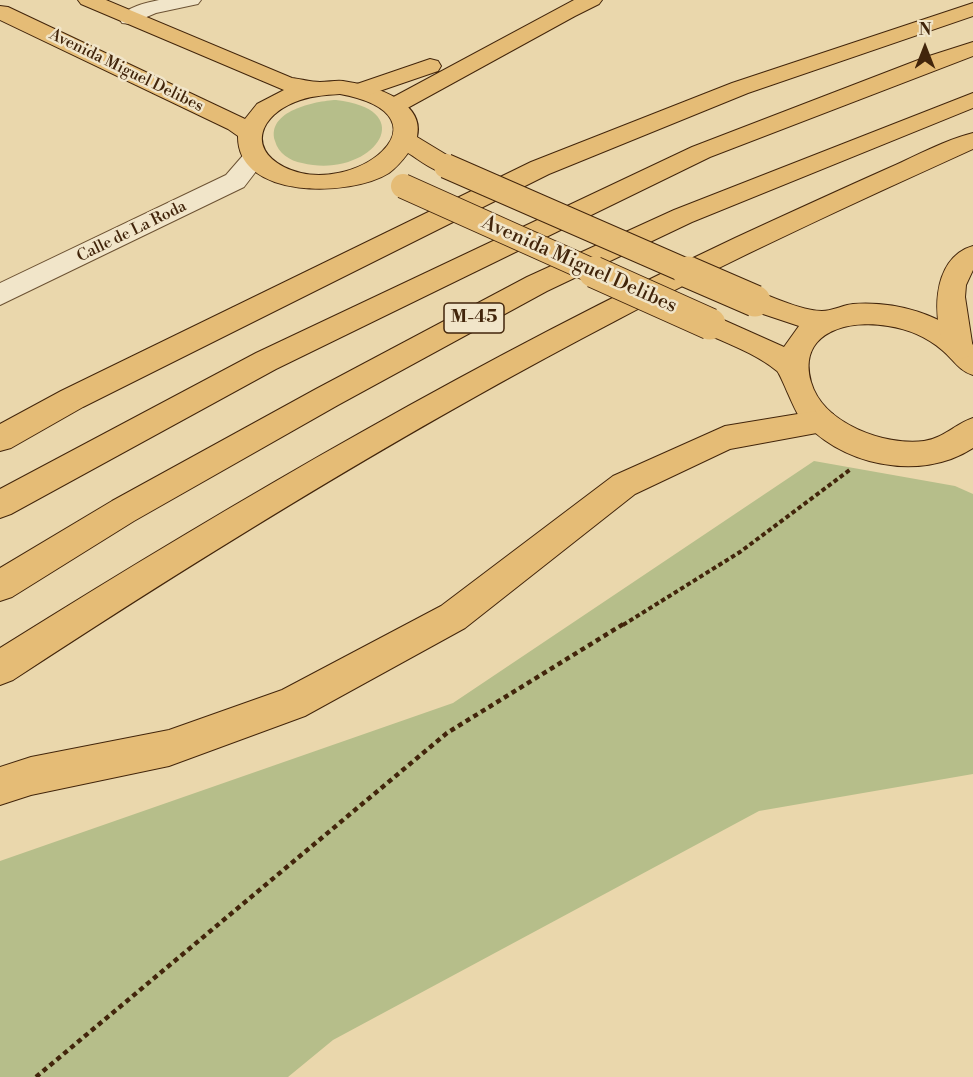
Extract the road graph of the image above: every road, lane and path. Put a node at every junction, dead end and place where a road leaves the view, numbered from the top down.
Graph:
1 (88, 0) edge
2 (191, 0) edge
3 (550, 0) edge
4 (592, 0) edge
5 (927, 0) edge
6 (973, 9) edge
7 (0, 12) edge
8 (130, 18) junction
9 (973, 28) edge
10 (973, 49) edge
11 (316, 88) junction
12 (740, 88) junction
13 (362, 90) junction
14 (973, 100) edge
15 (394, 106) junction
16 (404, 140) junction
17 (973, 140) edge
18 (252, 146) junction
19 (358, 177) junction
20 (383, 244) junction
21 (973, 255) edge
22 (0, 295) edge
23 (826, 322) junction
24 (966, 356) edge
25 (794, 368) junction
26 (822, 422) junction
27 (973, 430) edge
28 (0, 439) edge
29 (943, 450) junction
30 (973, 459) edge
31 (857, 465) dead end
32 (0, 505) edge
33 (0, 586) edge
34 (0, 669) edge
35 (0, 786) edge
36 (36, 1077) edge

1 - 8 main road
2 - 8 street
3 - 13 main road
4 - 15 main road
5 - 12 main road
6 - 12 main road
7 - 18 main road, Avenida Miguel Delibes
8 - 11 main road
9 - 20 main road
10 - 32 main road, M-45
11 - 13 main road
11 - 18 main road
12 - 20 main road
13 - 15 main road
14 - 33 main road, M-45
15 - 16 main road
16 - 19 main road
16 - 23 main road, Avenida Miguel Delibes, bridge
17 - 34 main road
18 - 19 main road
18 - 22 street, Calle de La Roda
19 - 25 main road, Avenida Miguel Delibes, bridge
20 - 28 main road
21 - 24 main road
23 - 24 main road
23 - 25 main road
25 - 26 main road
26 - 29 main road
26 - 35 main road
27 - 29 main road
29 - 30 main road
31 - 36 path

